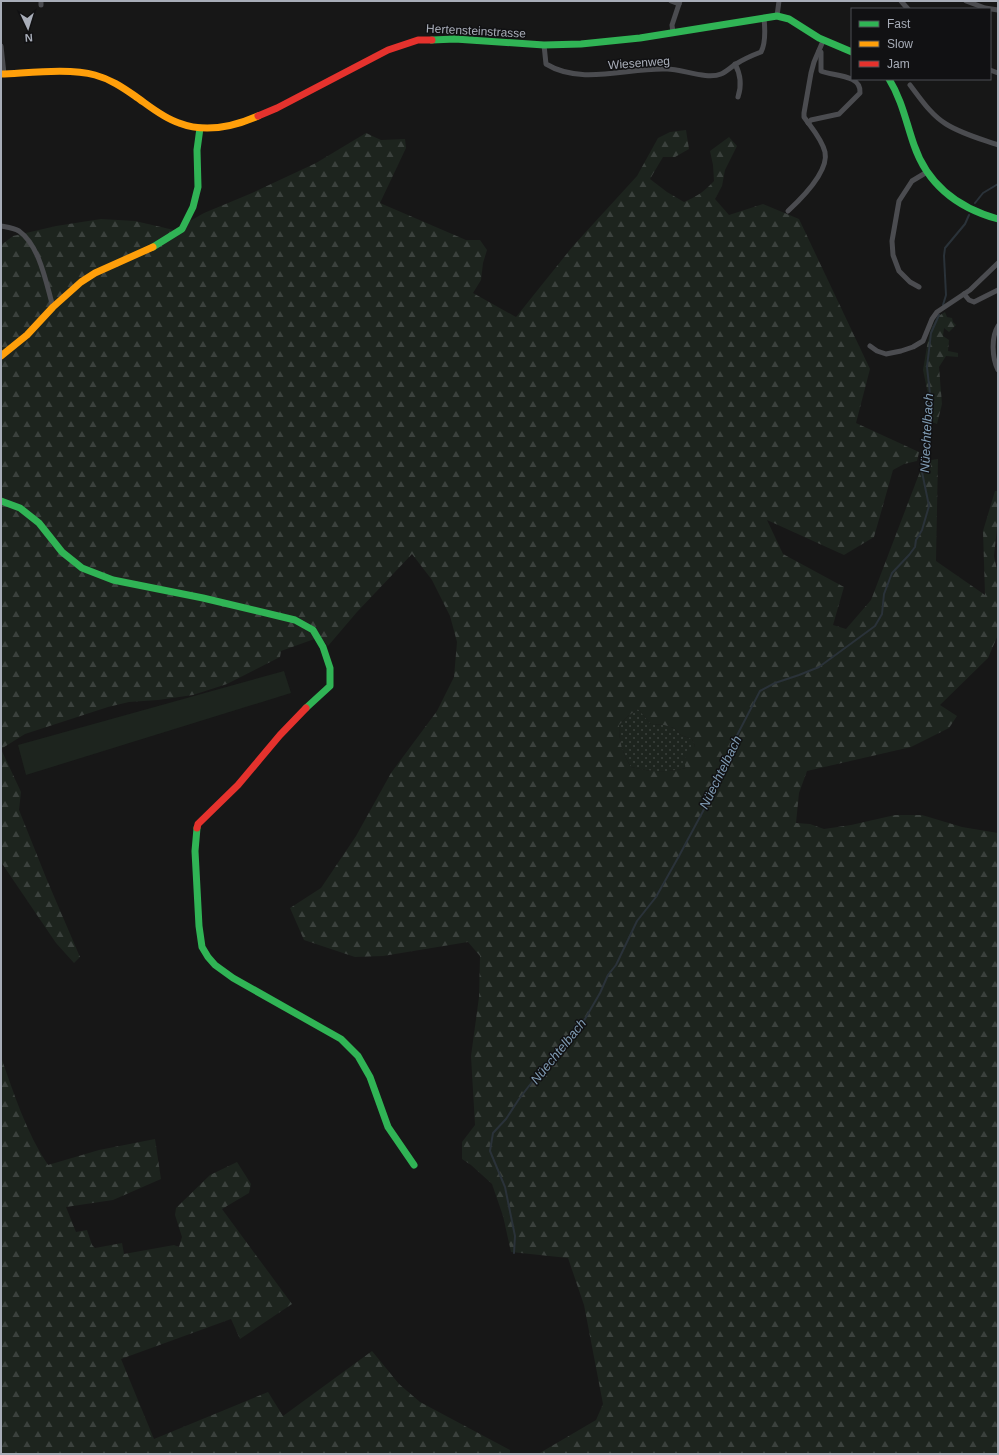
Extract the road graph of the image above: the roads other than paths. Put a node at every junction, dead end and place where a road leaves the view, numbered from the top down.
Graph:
1 (671, 1) edge
2 (779, 1) edge
3 (966, 1) edge
4 (679, 2) edge
5 (985, 8) edge
6 (777, 16) junction
7 (764, 18) junction
8 (673, 33) junction
9 (824, 40) junction
10 (544, 45) junction
11 (1, 46) edge
12 (819, 50) junction
13 (851, 52) edge
14 (735, 64) junction
15 (3, 74) edge
16 (890, 80) edge
17 (910, 86) dead end
18 (738, 97) dead end
19 (808, 123) junction
20 (200, 128) junction
21 (998, 145) edge
22 (927, 172) junction
23 (788, 210) dead end
24 (998, 219) edge
25 (1, 226) edge
26 (998, 263) edge
27 (919, 288) dead end
28 (998, 290) edge
29 (964, 294) junction
30 (52, 307) junction
31 (998, 326) edge
32 (870, 346) dead end
33 (1, 356) edge
34 (998, 370) edge
35 (1, 501) edge
36 (414, 1165) dead end

1 - 4 street
2 - 6 street
3 - 5 street
4 - 8 street
6 - 7 street, Hertensteinstrasse
6 - 9 street, Hertensteinstrasse
7 - 8 street, Hertensteinstrasse
7 - 14 street, Wiesenweg
8 - 10 street, Hertensteinstrasse
9 - 12 street
9 - 13 street, Hertensteinstrasse
10 - 14 street, Wiesenweg
10 - 20 street, Hertensteinstrasse
11 - 15 street
12 - 19 street
12 - 19 street
14 - 18 street
15 - 20 street, Hertensteinstrasse
16 - 22 street
17 - 21 street
19 - 23 street
20 - 30 street
22 - 24 street
22 - 27 street
25 - 30 street
26 - 29 street
28 - 29 street
29 - 32 street
30 - 33 street
31 - 34 street
35 - 36 street

